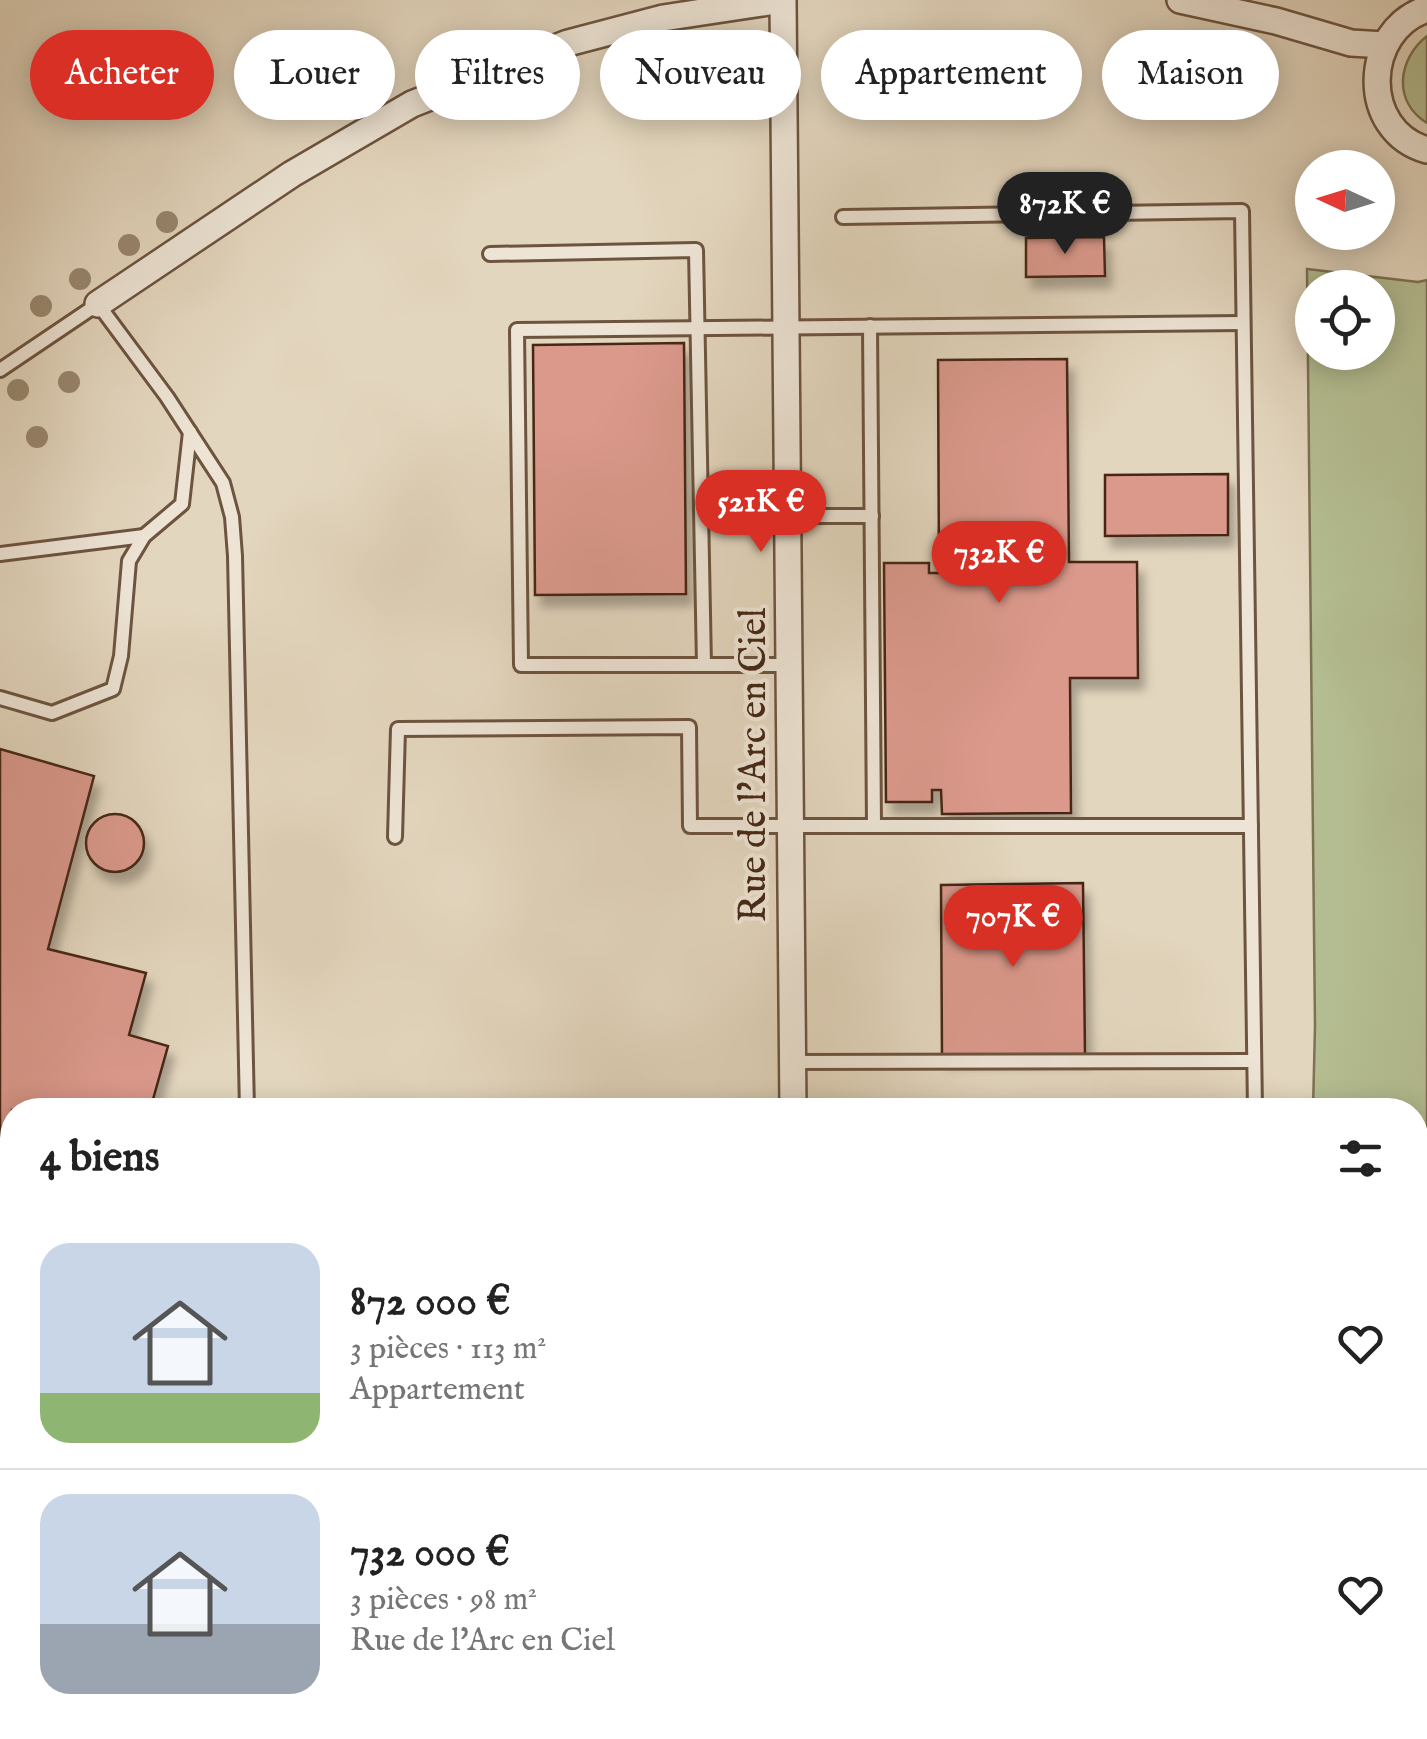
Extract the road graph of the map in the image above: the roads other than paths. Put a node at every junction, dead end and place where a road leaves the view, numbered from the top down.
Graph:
1 (782, 0) edge
2 (1180, 0) edge
3 (1427, 10) edge
4 (1384, 45) junction
5 (1427, 150) edge
6 (843, 217) dead end
7 (490, 254) dead end
8 (98, 304) junction
9 (1243, 323) junction
10 (870, 326) junction
11 (785, 327) junction
12 (698, 328) junction
13 (0, 370) edge
14 (190, 432) junction
15 (788, 516) junction
16 (872, 516) junction
17 (144, 536) junction
18 (0, 554) edge
19 (704, 665) junction
20 (788, 665) junction
21 (0, 698) edge
22 (790, 826) junction
23 (874, 826) junction
24 (1251, 826) junction
25 (395, 837) dead end
26 (1254, 1061) junction
27 (792, 1062) junction
28 (247, 1098) edge
29 (793, 1098) edge
30 (1255, 1098) edge

1 - 8 street
1 - 11 street, Rue de l'Arc en Ciel
2 - 4 street
3 - 4 street
4 - 5 street
6 - 9 lane
7 - 12 lane
8 - 13 lane
8 - 14 lane
9 - 10 lane
9 - 24 lane
10 - 11 lane
10 - 16 lane
11 - 12 lane
11 - 15 street, Rue de l'Arc en Ciel
12 - 19 lane
12 - 19 lane
14 - 17 lane
14 - 28 lane
15 - 16 lane
15 - 20 street, Rue de l'Arc en Ciel
16 - 23 lane
17 - 18 lane
17 - 21 lane
19 - 20 lane
20 - 22 street, Rue de l'Arc en Ciel
22 - 23 lane
22 - 25 lane
22 - 27 street, Rue de l'Arc en Ciel
23 - 24 lane
24 - 26 lane
26 - 27 lane
26 - 30 lane
27 - 29 street, Rue de l'Arc en Ciel

